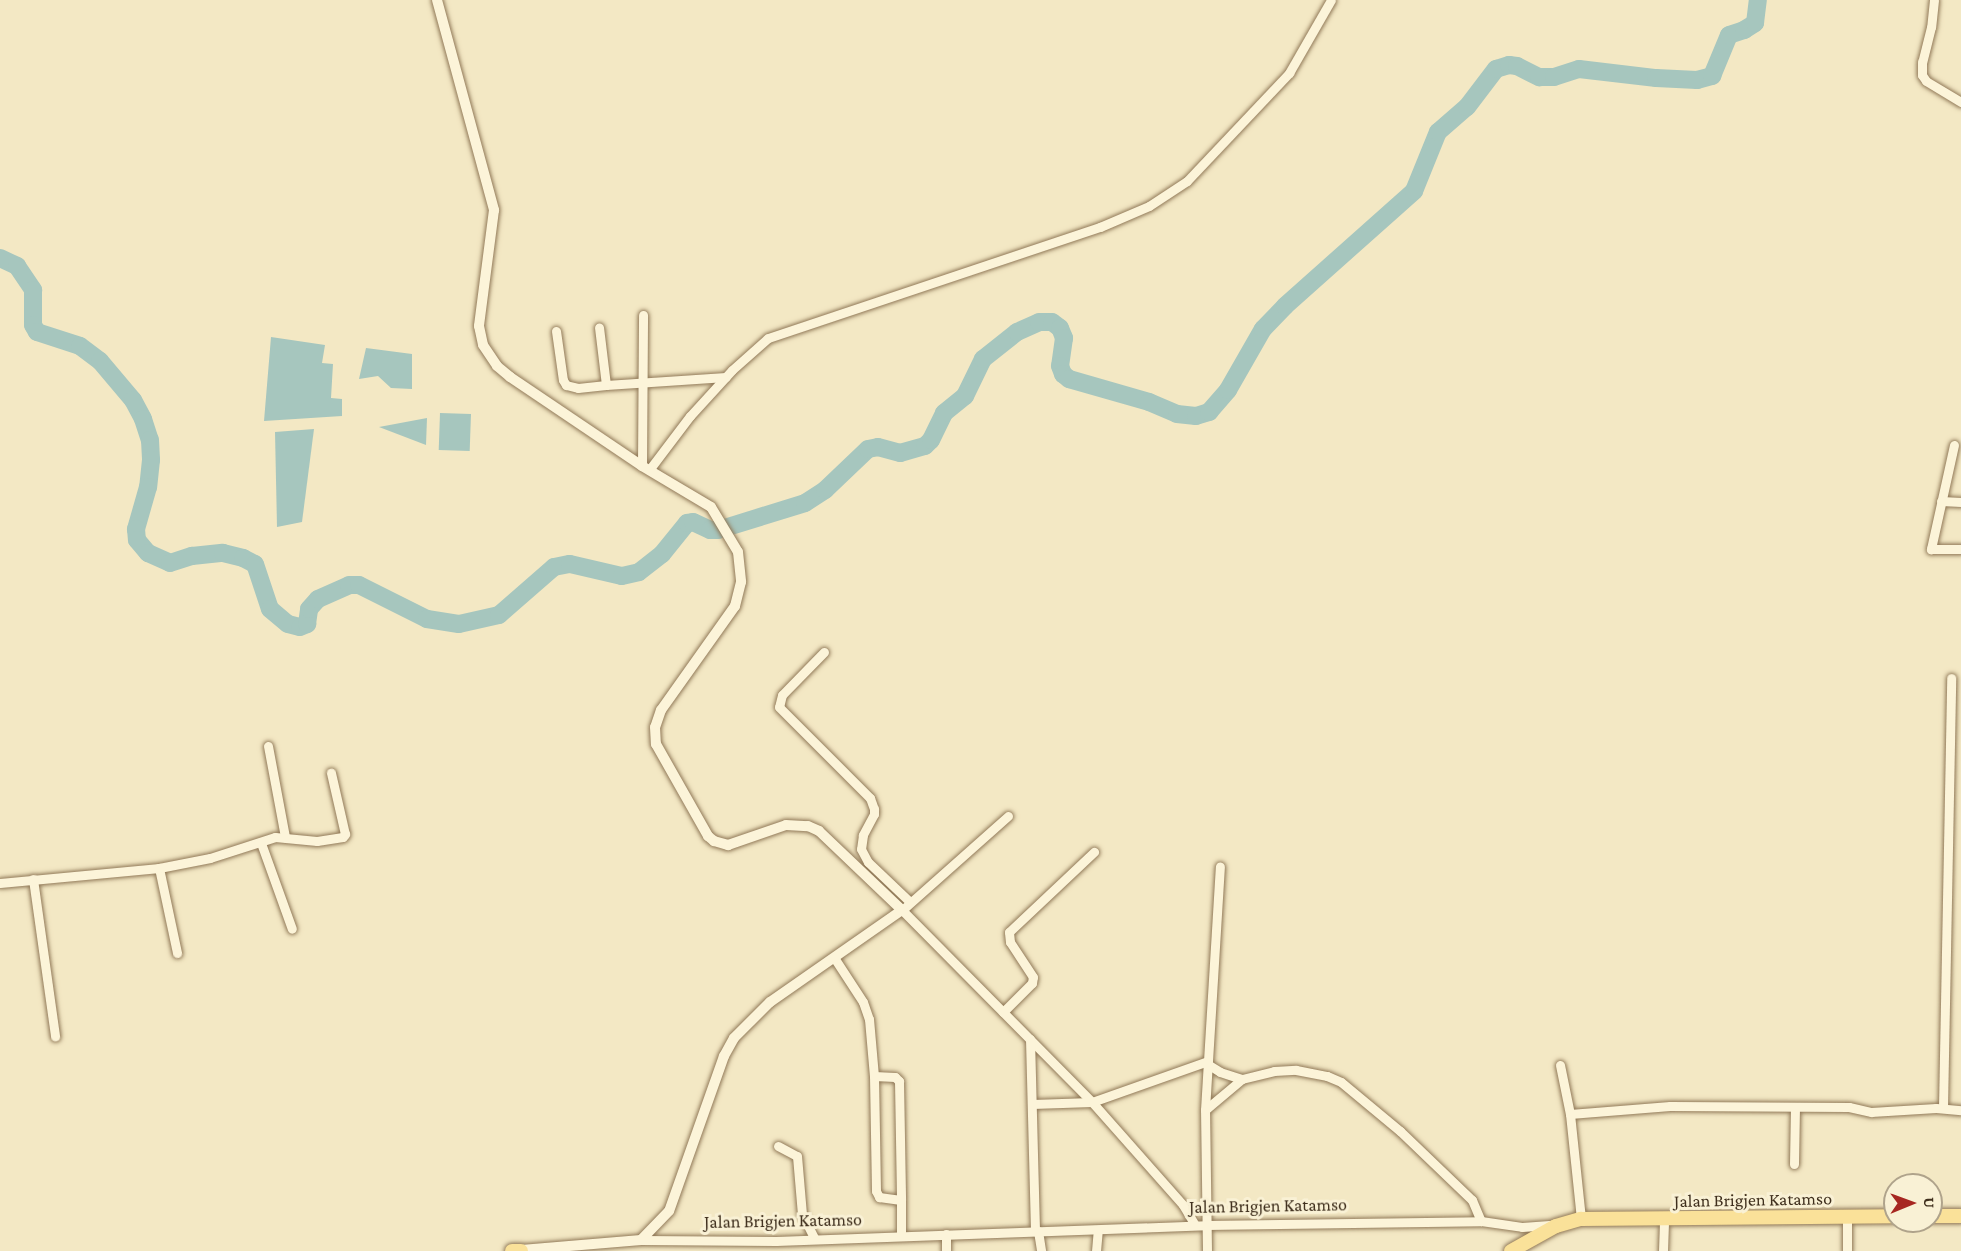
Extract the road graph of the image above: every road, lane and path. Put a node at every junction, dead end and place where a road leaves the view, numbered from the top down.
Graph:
1 (437, 0) edge
2 (1330, 0) edge
3 (1934, 0) edge
4 (1961, 102) edge
5 (643, 315) dead end
6 (599, 327) dead end
7 (556, 331) dead end
8 (726, 377) junction
9 (642, 382) junction
10 (606, 385) junction
11 (1954, 445) dead end
12 (645, 468) junction
13 (1941, 501) junction
14 (1961, 502) edge
15 (1961, 549) edge
16 (824, 652) dead end
17 (1951, 678) dead end
18 (268, 746) dead end
19 (331, 773) dead end
20 (1008, 816) dead end
21 (285, 837) junction
22 (261, 843) junction
23 (1094, 852) dead end
24 (1220, 866) dead end
25 (159, 868) junction
26 (33, 879) junction
27 (0, 883) edge
28 (910, 902) junction
29 (902, 910) junction
30 (292, 929) dead end
31 (177, 953) dead end
32 (835, 959) junction
33 (1003, 1012) junction
34 (55, 1036) dead end
35 (1030, 1039) junction
36 (1209, 1063) junction
37 (1560, 1065) dead end
38 (874, 1076) junction
39 (1242, 1079) junction
40 (1092, 1102) junction
41 (1032, 1104) junction
42 (1795, 1107) junction
43 (1942, 1108) junction
44 (1205, 1110) junction
45 (1961, 1110) edge
46 (1570, 1113) junction
47 (778, 1146) dead end
48 (1794, 1164) dead end
49 (901, 1200) junction
50 (1883, 1216) edge
51 (1943, 1216) edge
52 (1961, 1216) edge
53 (1847, 1217) junction
54 (1581, 1219) junction
55 (1664, 1219) junction
56 (1481, 1221) junction
57 (1566, 1222) junction
58 (1195, 1225) junction
59 (1206, 1225) junction
60 (1098, 1230) junction
61 (1037, 1231) junction
62 (946, 1234) junction
63 (902, 1236) junction
64 (815, 1239) junction
65 (642, 1240) junction
66 (684, 1240) junction
67 (777, 1246) edge
68 (512, 1251) edge
69 (521, 1251) edge
70 (684, 1251) edge
71 (946, 1251) edge
72 (1041, 1251) edge
73 (1096, 1251) edge
74 (1207, 1251) edge
75 (1510, 1251) edge
76 (1663, 1251) edge
77 (1847, 1251) edge

1 - 12 street
2 - 8 street
3 - 4 street
5 - 9 street
6 - 10 street
7 - 10 street
8 - 9 street
8 - 12 street
9 - 10 street
9 - 12 street
11 - 13 street
12 - 29 street
13 - 14 street
13 - 15 street
16 - 28 street
17 - 43 street
18 - 21 street
19 - 21 street
20 - 28 street
21 - 22 street
22 - 25 street
22 - 30 street
23 - 33 street
24 - 36 street
25 - 26 street
25 - 31 street
26 - 27 street
26 - 34 street
28 - 29 street
29 - 32 street
29 - 33 street
32 - 38 street
32 - 65 street
33 - 35 street
35 - 40 street
35 - 41 street
36 - 39 street
36 - 40 street
36 - 44 street
37 - 46 street
38 - 49 street
38 - 49 street
39 - 44 street
39 - 56 street
40 - 41 street
40 - 58 street
41 - 61 street
42 - 43 street
42 - 46 street
42 - 48 street
43 - 45 street
44 - 59 street
46 - 54 street
47 - 64 street
49 - 63 street
50 - 53 main road, Jalan Brigjen Katamso
51 - 52 main road
53 - 55 main road, Jalan Brigjen Katamso
53 - 77 street
54 - 55 main road, Jalan Brigjen Katamso
54 - 57 main road, Jalan Brigjen Katamso
55 - 76 street
56 - 57 street, Jalan Brigjen Katamso
56 - 59 street, Jalan Brigjen Katamso
57 - 75 main road
58 - 59 street, Jalan Brigjen Katamso
58 - 60 street, Jalan Brigjen Katamso
59 - 74 street
60 - 61 street, Jalan Brigjen Katamso
60 - 73 street
61 - 62 street, Jalan Brigjen Katamso
61 - 72 street
62 - 63 street, Jalan Brigjen Katamso
62 - 71 street
63 - 64 street, Jalan Brigjen Katamso
64 - 67 street, Jalan Brigjen Katamso
65 - 66 street, Jalan Brigjen Katamso
65 - 69 street
66 - 67 street, Jalan Brigjen Katamso
66 - 70 street
68 - 69 main road

